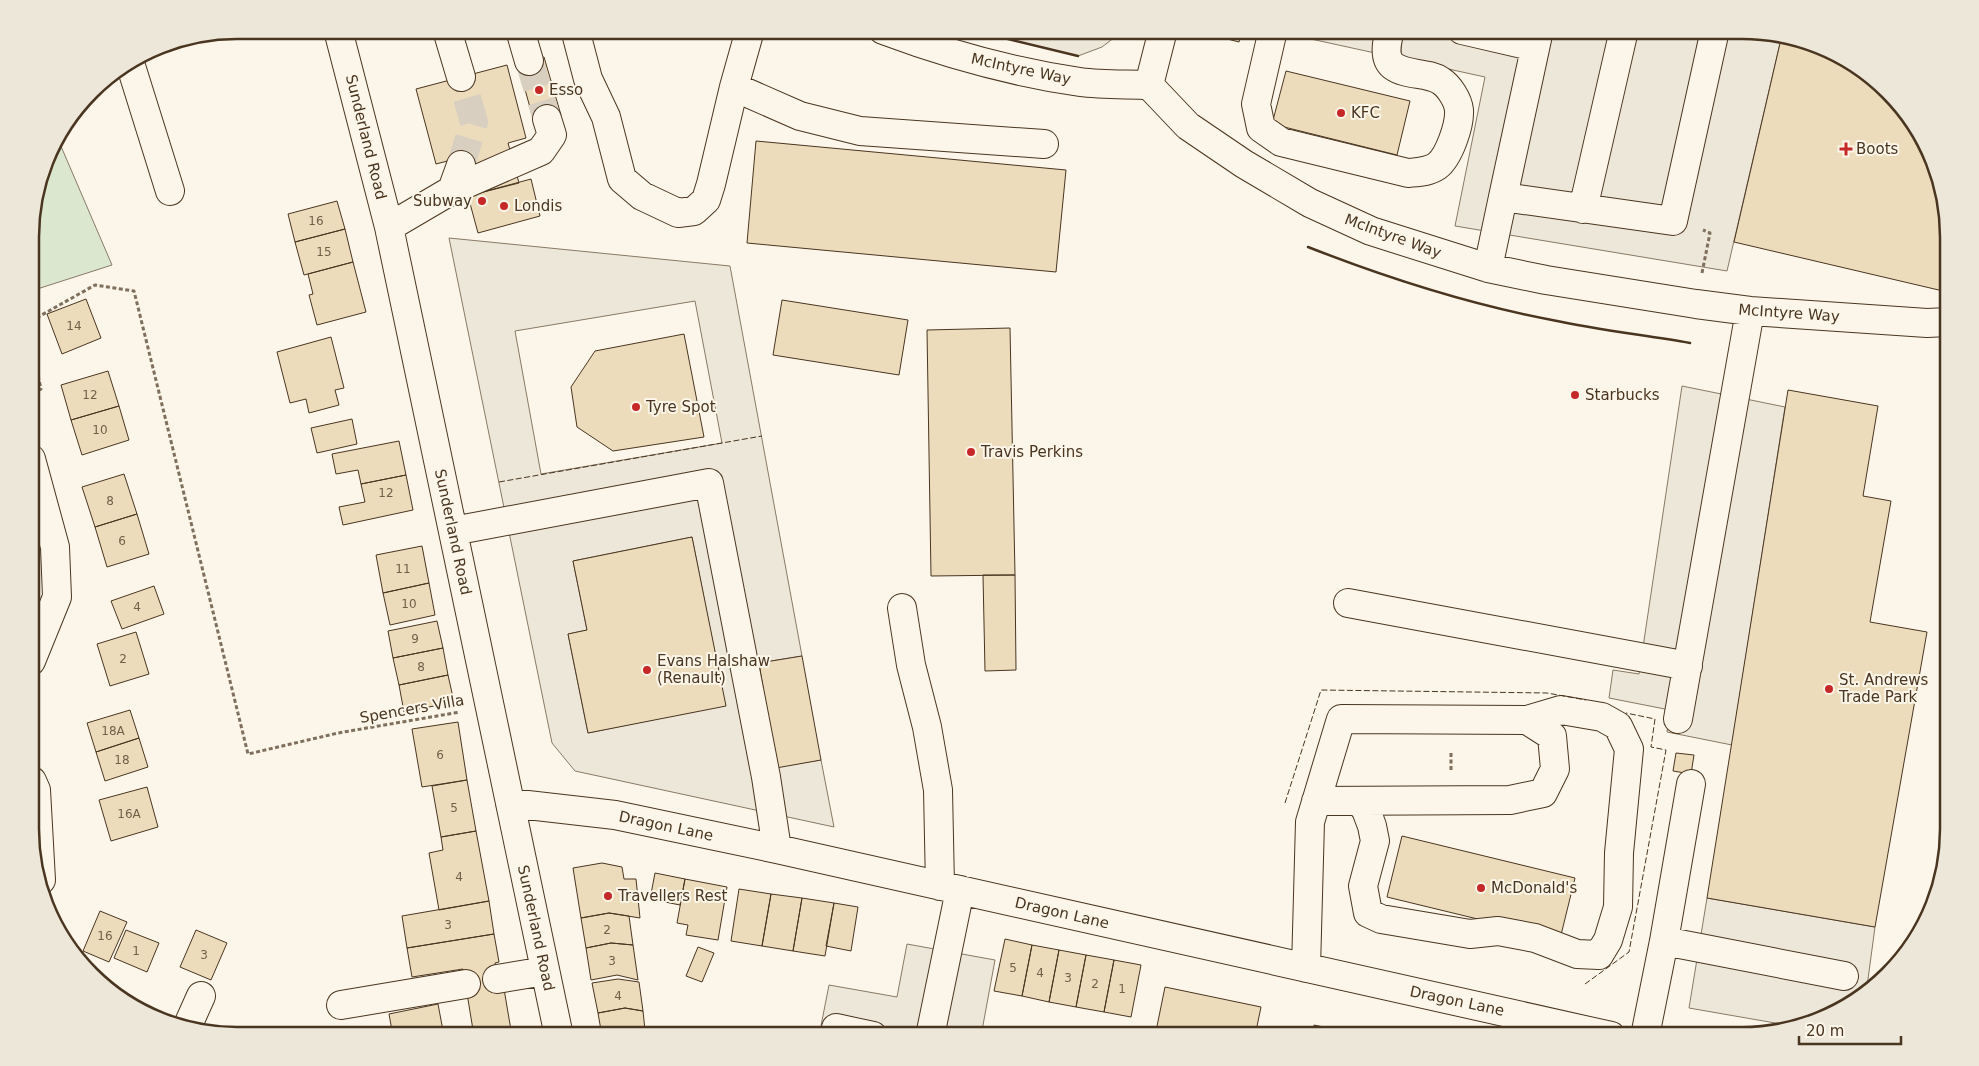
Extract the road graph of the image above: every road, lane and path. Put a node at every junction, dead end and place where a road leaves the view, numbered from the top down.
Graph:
1 (340, 39) edge
2 (450, 39) edge
3 (523, 39) edge
4 (578, 39) edge
5 (747, 39) edge
6 (906, 39) edge
7 (1161, 39) edge
8 (1271, 39) edge
9 (1388, 39) edge
10 (1537, 39) edge
11 (1622, 39) edge
12 (1713, 39) edge
13 (530, 61) tunnel mouth
14 (132, 69) edge
15 (461, 77) tunnel mouth
16 (1149, 85) junction
17 (734, 87) junction
18 (547, 118) tunnel mouth
19 (1044, 144) dead end
20 (170, 191) dead end
21 (1502, 197) junction
22 (1583, 209) junction
23 (1673, 221) junction
24 (388, 227) junction
25 (1488, 268) junction
26 (1696, 304) junction
27 (1750, 311) junction
28 (39, 317) edge
29 (1940, 322) edge
30 (39, 488) edge
31 (453, 531) junction
32 (1348, 603) dead end
33 (902, 608) dead end
34 (39, 641) edge
35 (1688, 666) junction
36 (490, 707) junction
37 (1678, 719) dead end
38 (1451, 720) junction
39 (1527, 720) junction
40 (1691, 784) dead end
41 (1450, 800) junction
42 (1316, 801) junction
43 (1359, 801) junction
44 (510, 803) junction
45 (39, 832) edge
46 (777, 849) junction
47 (41, 859) edge
48 (950, 888) junction
49 (1664, 941) junction
50 (1306, 968) junction
51 (546, 971) junction
52 (1844, 976) dead end
53 (497, 979) dead end
54 (466, 984) dead end
55 (200, 996) dead end
56 (341, 1004) dead end
57 (189, 1022) edge
58 (1519, 1025) edge
59 (557, 1027) edge
60 (931, 1027) edge
61 (1536, 1027) edge
62 (1647, 1027) edge

1 - 24 street, Sunderland Road
2 - 15 street
3 - 13 street
4 - 17 street
5 - 17 street
6 - 16 street, McIntyre Way
7 - 16 street
8 - 9 street
10 - 21 street
11 - 22 street
12 - 23 street
14 - 20 street
16 - 25 street, McIntyre Way
17 - 19 street
18 - 24 street
21 - 22 street
21 - 25 street
22 - 23 street
23 - 26 path
24 - 31 street, Sunderland Road
25 - 26 street, McIntyre Way
26 - 27 street, McIntyre Way
27 - 29 street, McIntyre Way
27 - 35 street
28 - 36 path, Spencers Villa
30 - 34 street
31 - 36 street, Sunderland Road
31 - 46 street
32 - 35 street
33 - 48 street
35 - 37 street
36 - 44 street, Sunderland Road
38 - 39 street
38 - 41 path
38 - 42 street
39 - 41 street
39 - 43 street
40 - 49 street
41 - 43 street
42 - 43 street
42 - 50 street
44 - 46 street, Dragon Lane
44 - 51 street, Sunderland Road
45 - 47 street
46 - 48 street, Dragon Lane
48 - 50 street, Dragon Lane
48 - 60 street
49 - 52 street
49 - 62 street
50 - 58 street, Dragon Lane
51 - 53 street
51 - 59 street, Sunderland Road
54 - 56 street
55 - 57 street
58 - 61 street, Dragon Lane

